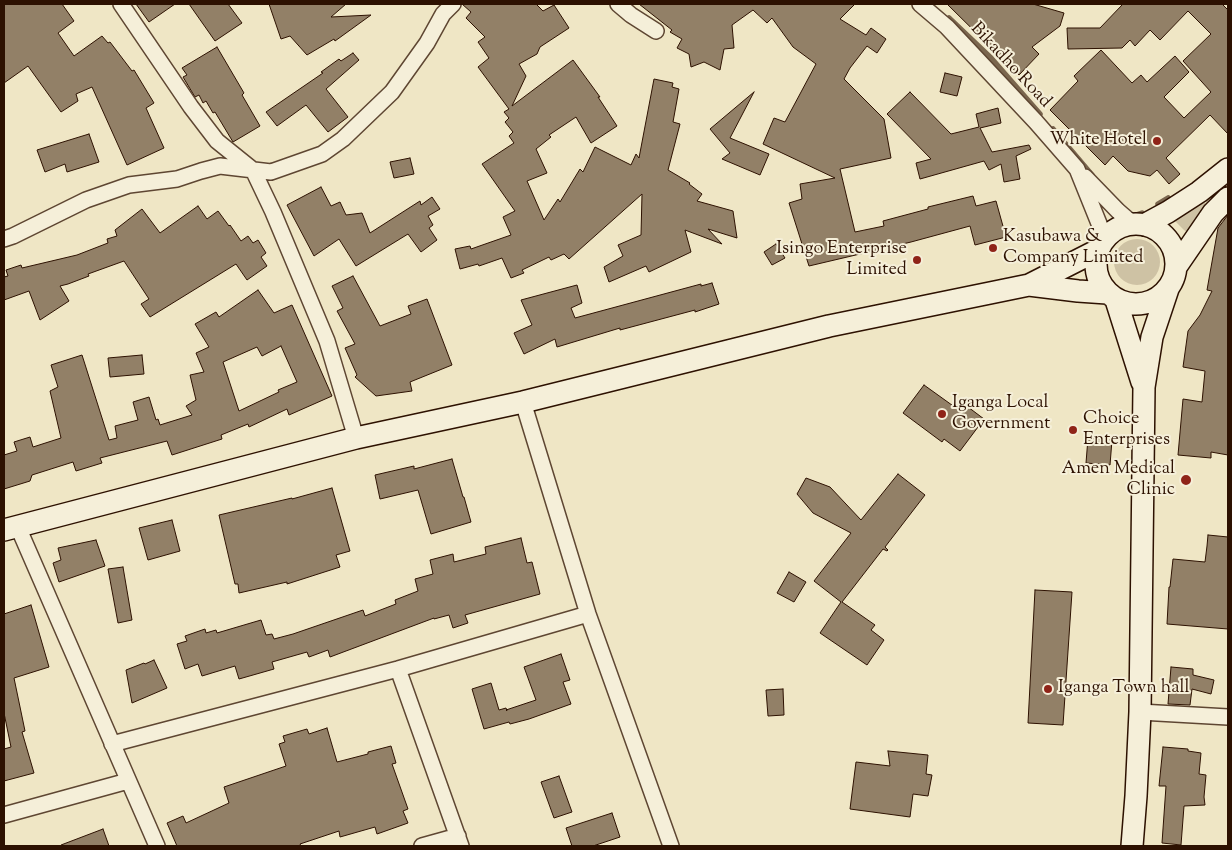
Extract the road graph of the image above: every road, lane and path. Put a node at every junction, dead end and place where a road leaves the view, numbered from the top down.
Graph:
1 (121, 4) edge
2 (453, 4) edge
3 (618, 4) edge
4 (920, 4) edge
5 (656, 31) dead end
6 (1077, 168) junction
7 (1228, 169) edge
8 (253, 170) junction
9 (1228, 198) edge
10 (1138, 224) junction
11 (4, 239) edge
12 (1100, 245) junction
13 (1176, 267) junction
14 (1029, 285) junction
15 (1168, 289) junction
16 (1111, 296) junction
17 (1144, 387) junction
18 (523, 402) junction
19 (356, 438) junction
20 (11, 529) edge
21 (588, 614) junction
22 (398, 669) junction
23 (1140, 712) junction
24 (1228, 717) edge
25 (112, 744) junction
26 (128, 781) junction
27 (4, 815) edge
28 (460, 841) edge
29 (157, 846) edge
30 (422, 846) edge
31 (671, 846) edge
32 (1132, 846) edge

1 - 8 street
2 - 8 street
3 - 5 street
4 - 6 street, Bikadho Road
6 - 10 street
6 - 12 street, Bikadho Road
7 - 10 street
8 - 11 street
8 - 19 street
9 - 13 street
10 - 12 street
10 - 13 street
12 - 14 street
12 - 16 street
13 - 15 street
14 - 16 street
14 - 18 street
15 - 16 street
15 - 17 street
16 - 17 street
17 - 23 street
18 - 19 street
18 - 21 street
19 - 20 street
20 - 25 street
21 - 22 street
21 - 31 street
22 - 25 street
22 - 28 street
23 - 24 street
23 - 32 street
25 - 26 street
26 - 27 street
26 - 29 street
28 - 30 street

